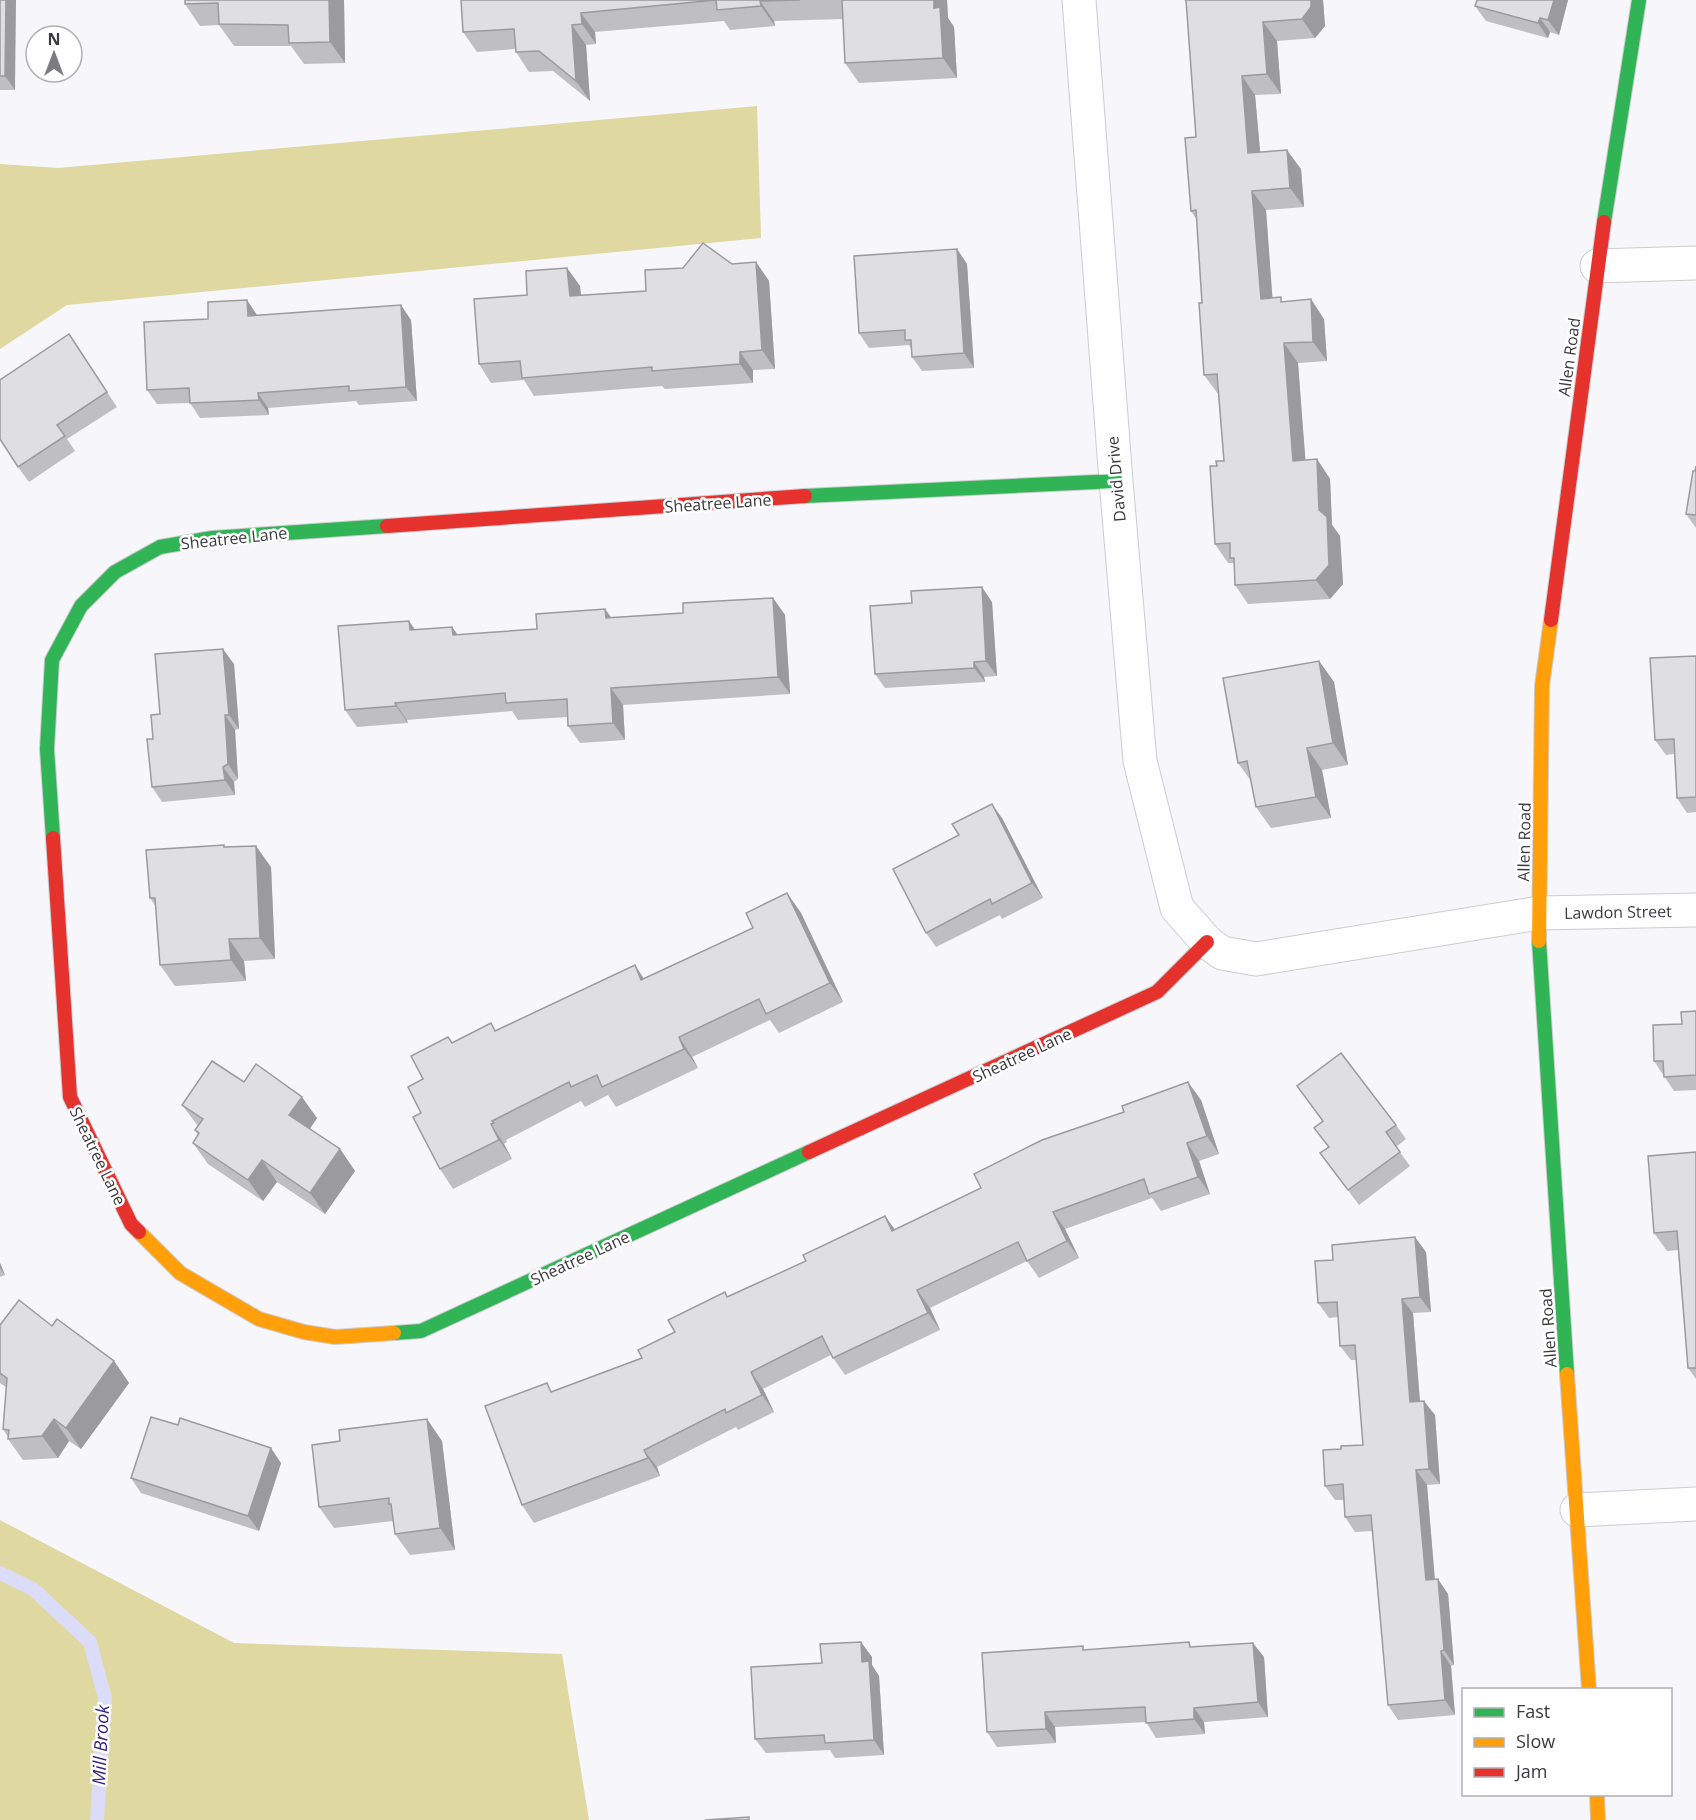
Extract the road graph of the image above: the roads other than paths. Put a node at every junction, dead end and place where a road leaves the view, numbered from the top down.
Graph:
1 (1079, 0) edge
2 (1639, 0) edge
3 (1696, 263) edge
4 (1597, 266) junction
5 (1116, 481) junction
6 (1696, 910) edge
7 (1539, 913) junction
8 (1208, 942) junction
9 (1696, 1504) edge
10 (1577, 1510) junction
11 (1589, 1688) edge
12 (1597, 1796) edge
13 (1598, 1820) edge

1 - 5 street, David Drive
2 - 4 street, Allen Road
3 - 4 street
4 - 7 street, Allen Road
5 - 8 street, David Drive
5 - 8 street, Sheatree Lane
6 - 7 street, Lawdon Street
7 - 8 street
7 - 10 street, Allen Road
9 - 10 street
10 - 11 street, Allen Road
12 - 13 street

